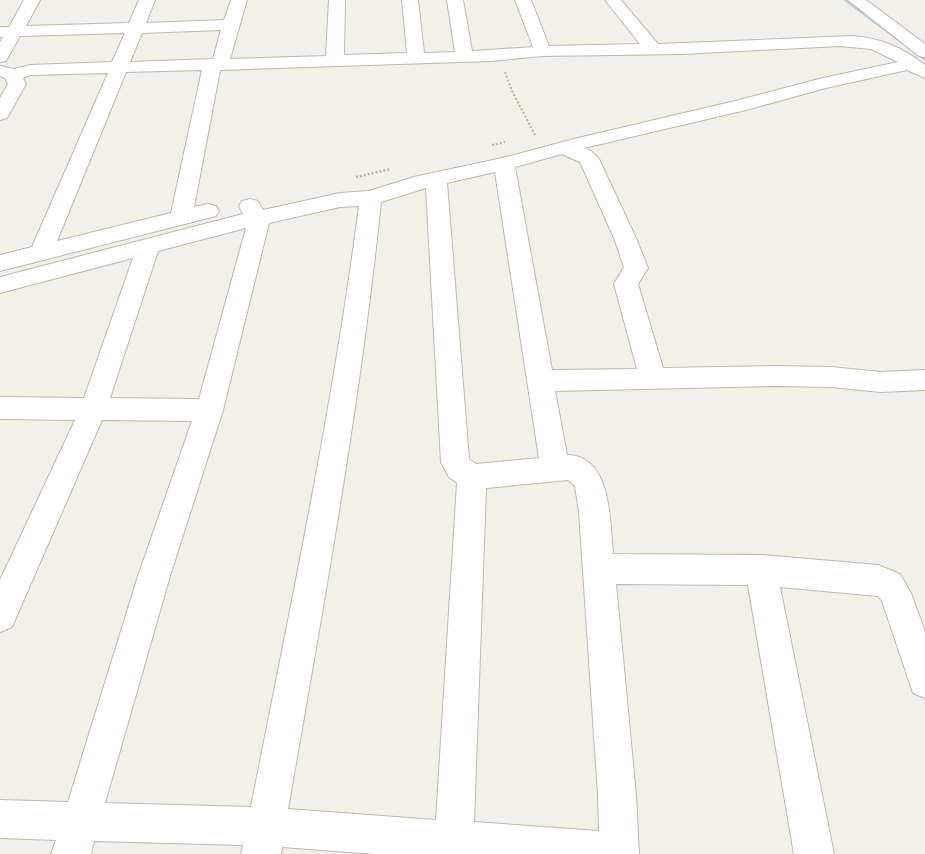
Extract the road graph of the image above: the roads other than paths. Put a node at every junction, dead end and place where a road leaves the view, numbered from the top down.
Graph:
1 (32, 0) edge
2 (147, 0) edge
3 (239, 0) edge
4 (337, 0) edge
5 (410, 0) edge
6 (455, 0) edge
7 (523, 0) edge
8 (613, 0) edge
9 (856, 0) edge
10 (231, 25) junction
11 (136, 27) junction
12 (8, 31) edge
13 (654, 50) junction
14 (543, 51) junction
15 (0, 56) edge
16 (464, 56) junction
17 (916, 57) edge
18 (416, 58) junction
19 (335, 60) junction
20 (216, 64) junction
21 (118, 68) junction
22 (7, 73) edge
23 (0, 114) edge
24 (563, 148) junction
25 (504, 164) junction
26 (436, 179) junction
27 (371, 198) junction
28 (255, 213) junction
29 (181, 217) junction
30 (148, 246) junction
31 (42, 251) junction
32 (0, 263) edge
33 (0, 285) edge
34 (653, 378) junction
35 (925, 380) edge
36 (540, 381) junction
37 (0, 408) edge
38 (93, 410) junction
39 (209, 410) junction
40 (555, 468) junction
41 (472, 477) junction
42 (599, 569) junction
43 (761, 570) junction
44 (0, 616) edge
45 (925, 681) edge
46 (0, 819) edge
47 (77, 838) edge
48 (264, 840) edge
49 (454, 847) edge
50 (619, 853) edge
51 (814, 854) edge

1 - 12 street
2 - 11 street
3 - 10 street
4 - 19 street
5 - 18 street
6 - 16 street
7 - 14 street
8 - 13 street
9 - 17 street
10 - 11 street
10 - 20 street
11 - 12 street
11 - 21 street
12 - 15 street
13 - 14 street
13 - 17 street
14 - 16 street
16 - 18 street
17 - 24 street
18 - 19 street
19 - 20 street
20 - 21 street
20 - 29 street
21 - 22 street
21 - 31 street
22 - 23 street
24 - 25 street
24 - 34 street
25 - 26 street
25 - 36 street
26 - 27 street
26 - 41 street
27 - 28 street
27 - 48 street
28 - 29 street
28 - 30 street
28 - 39 street
29 - 31 street
30 - 33 street
30 - 38 street
31 - 32 street
34 - 35 street
34 - 36 street
36 - 40 street
37 - 38 street
38 - 39 street
38 - 44 street
39 - 47 street
40 - 41 street
40 - 42 street
41 - 49 street
42 - 43 street
42 - 50 street
43 - 45 street
43 - 51 street
46 - 47 street
47 - 48 street
48 - 49 street
49 - 50 street

